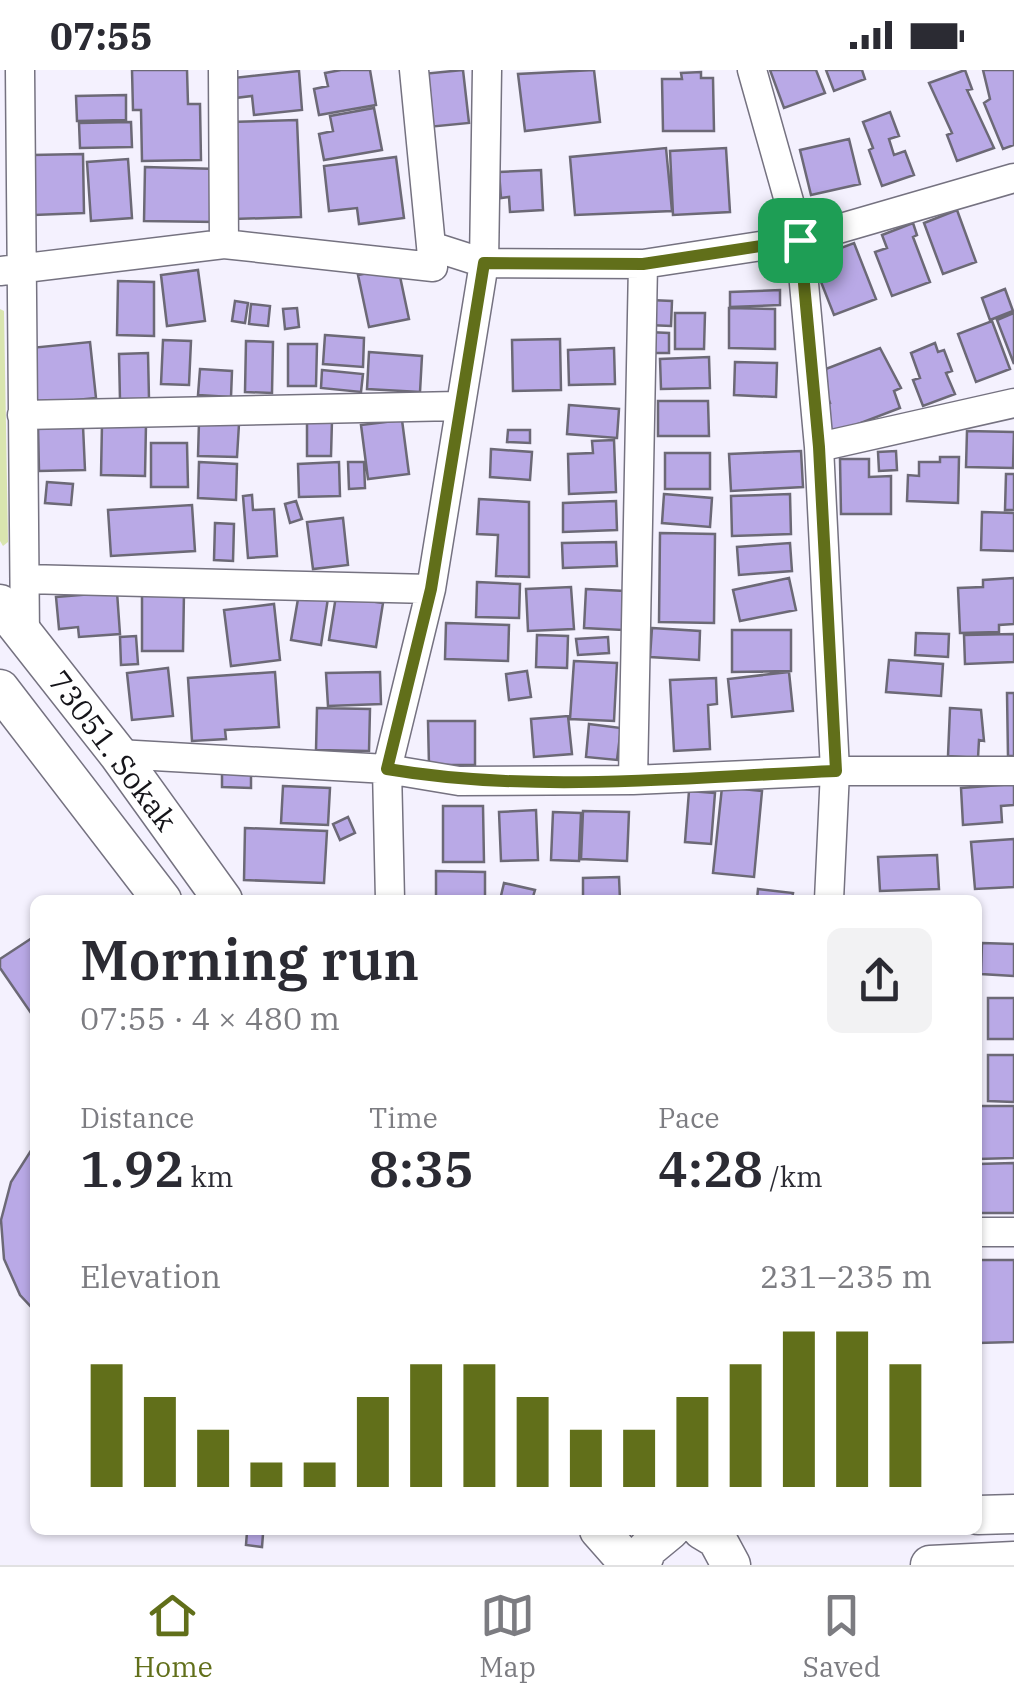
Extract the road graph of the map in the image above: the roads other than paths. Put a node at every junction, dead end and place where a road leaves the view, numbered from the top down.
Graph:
1 (20, 70) edge
2 (223, 70) edge
3 (414, 70) edge
4 (487, 70) edge
5 (752, 70) edge
6 (1014, 178) edge
7 (800, 240) junction
8 (224, 244) junction
9 (431, 246) junction
10 (484, 263) junction
11 (643, 264) junction
12 (11, 268) edge
13 (1014, 404) edge
14 (458, 406) junction
15 (22, 414) junction
16 (819, 447) junction
17 (431, 589) junction
18 (12, 592) edge
19 (0, 689) edge
20 (118, 754) junction
21 (387, 769) junction
22 (836, 771) junction
23 (1014, 771) edge
24 (632, 780) junction
25 (158, 895) edge
26 (219, 895) edge
27 (390, 895) edge
28 (830, 895) edge
29 (982, 1232) edge
30 (1014, 1232) edge
31 (1014, 1514) edge
32 (982, 1515) edge
33 (603, 1535) edge
34 (664, 1535) edge
35 (710, 1535) edge
36 (1014, 1561) edge
37 (630, 1565) edge
38 (641, 1565) edge
39 (731, 1565) edge
40 (930, 1565) edge

1 - 12 street
2 - 8 street
3 - 9 street
4 - 10 street
5 - 7 street
6 - 7 street
7 - 11 street
7 - 16 street
8 - 9 street
8 - 12 street
9 - 10 street
10 - 11 street
10 - 14 street
11 - 24 street
12 - 15 street
13 - 16 street
14 - 15 street
14 - 17 street
15 - 18 street
16 - 22 street
17 - 18 street
17 - 21 street
18 - 20 main road, 73051. Sokak
19 - 25 main road
20 - 21 street
20 - 26 main road, 73051. Sokak
21 - 24 street
21 - 27 street
22 - 23 street
22 - 24 street
22 - 28 street
29 - 30 street
31 - 32 main road
33 - 37 main road
34 - 38 main road
35 - 39 main road
36 - 40 main road

